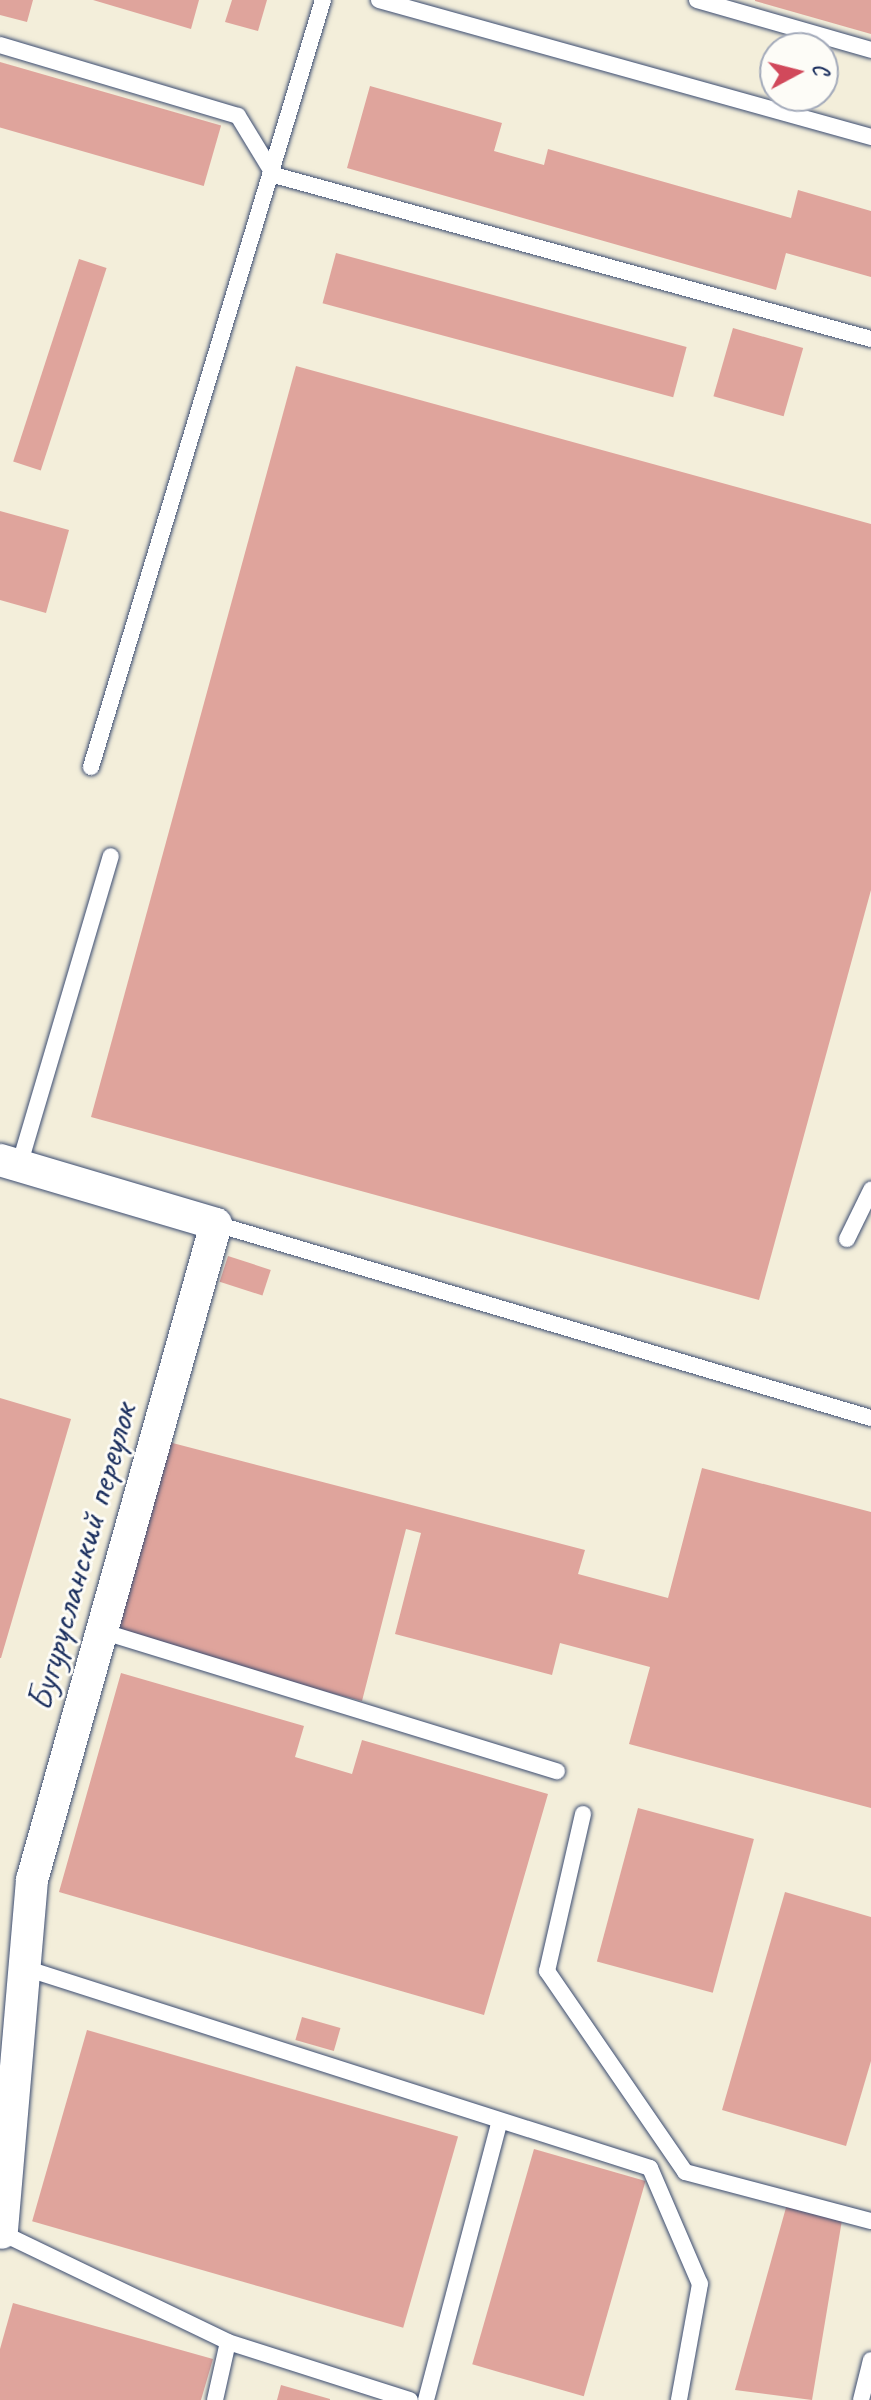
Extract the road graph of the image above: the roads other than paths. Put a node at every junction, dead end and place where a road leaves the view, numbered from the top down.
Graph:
1 (323, 0) edge
2 (379, 0) edge
3 (697, 0) edge
4 (0, 45) edge
5 (871, 50) edge
6 (871, 137) edge
7 (274, 175) junction
8 (871, 339) edge
9 (91, 767) dead end
10 (111, 856) dead end
11 (9, 1163) edge
12 (871, 1190) edge
13 (216, 1224) junction
14 (847, 1239) dead end
15 (871, 1418) edge
16 (101, 1631) junction
17 (557, 1771) dead end
18 (583, 1814) dead end
19 (28, 1969) junction
20 (499, 2124) junction
21 (871, 2221) edge
22 (1, 2237) edge
23 (228, 2342) junction
24 (871, 2360) edge
25 (215, 2400) edge
26 (410, 2400) edge
27 (426, 2400) edge
28 (679, 2400) edge
29 (861, 2400) edge

1 - 7 lane
2 - 6 lane
3 - 5 lane
4 - 7 lane
7 - 8 lane
7 - 9 lane
10 - 11 lane
11 - 13 street
12 - 14 lane
13 - 15 lane
13 - 16 street, Бугурусланский переулок
16 - 17 lane
16 - 19 street, Бугурусланский переулок
18 - 21 lane
19 - 20 lane
19 - 22 street, Бугурусланский переулок
20 - 27 lane
20 - 28 lane
22 - 23 lane
23 - 25 lane
23 - 26 lane
24 - 29 lane

